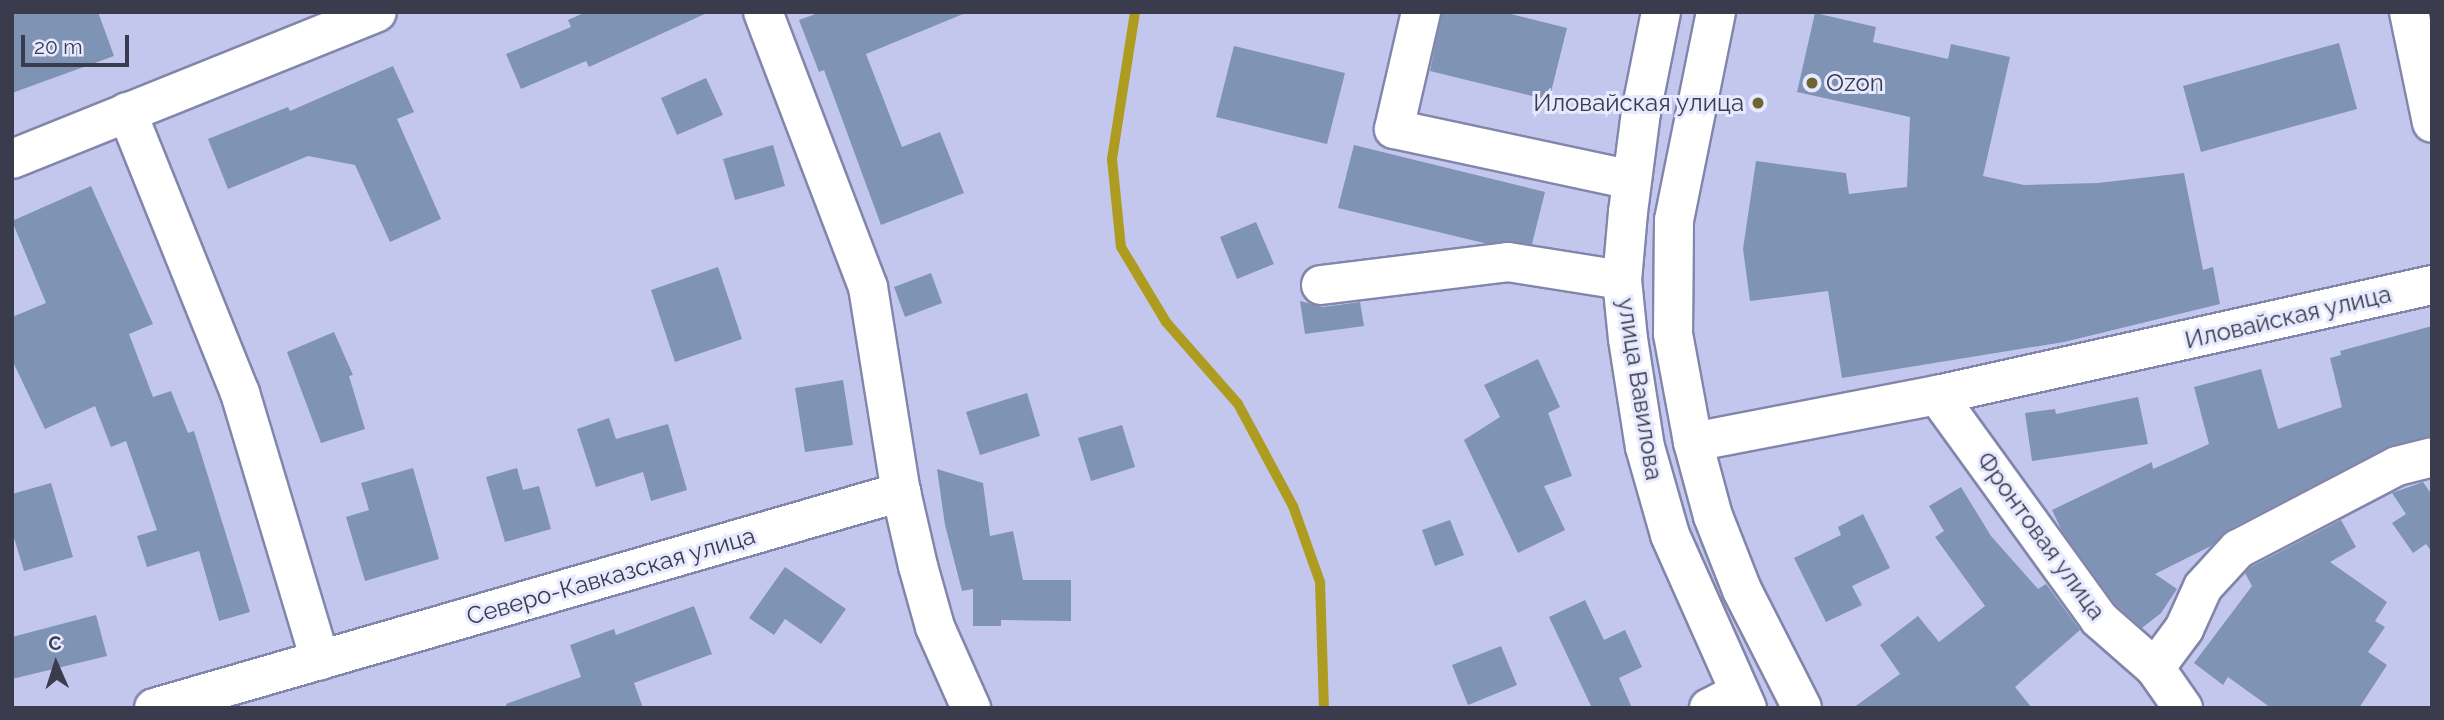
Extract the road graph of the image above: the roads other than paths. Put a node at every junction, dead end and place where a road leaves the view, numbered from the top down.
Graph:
1 (377, 12) edge
2 (762, 12) edge
3 (1421, 12) edge
4 (1661, 12) edge
5 (1716, 12) edge
6 (2409, 12) edge
7 (127, 112) junction
8 (2432, 123) edge
9 (12, 159) edge
10 (1632, 180) junction
11 (1622, 280) junction
12 (1321, 285) dead end
13 (2432, 285) edge
14 (1937, 395) junction
15 (1693, 442) junction
16 (2432, 457) edge
17 (901, 492) junction
18 (320, 660) junction
19 (2155, 668) junction
20 (1732, 703) edge
21 (154, 708) edge
22 (971, 708) edge
23 (1802, 708) edge
24 (2183, 708) edge

1 - 7 street
2 - 17 street
3 - 10 street
4 - 10 street, улица Вавилова
5 - 15 street, улица Вавилова
6 - 8 street
7 - 9 street
7 - 18 street
10 - 11 street, улица Вавилова
11 - 12 street
11 - 20 street, улица Вавилова
13 - 14 street, Иловайская улица
14 - 15 street, Иловайская улица
14 - 19 street, Фронтовая улица
15 - 23 street, улица Вавилова
16 - 19 street
17 - 18 street, Северо-Кавказская улица
17 - 22 street
18 - 21 street, Северо-Кавказская улица
19 - 24 street, Фронтовая улица

